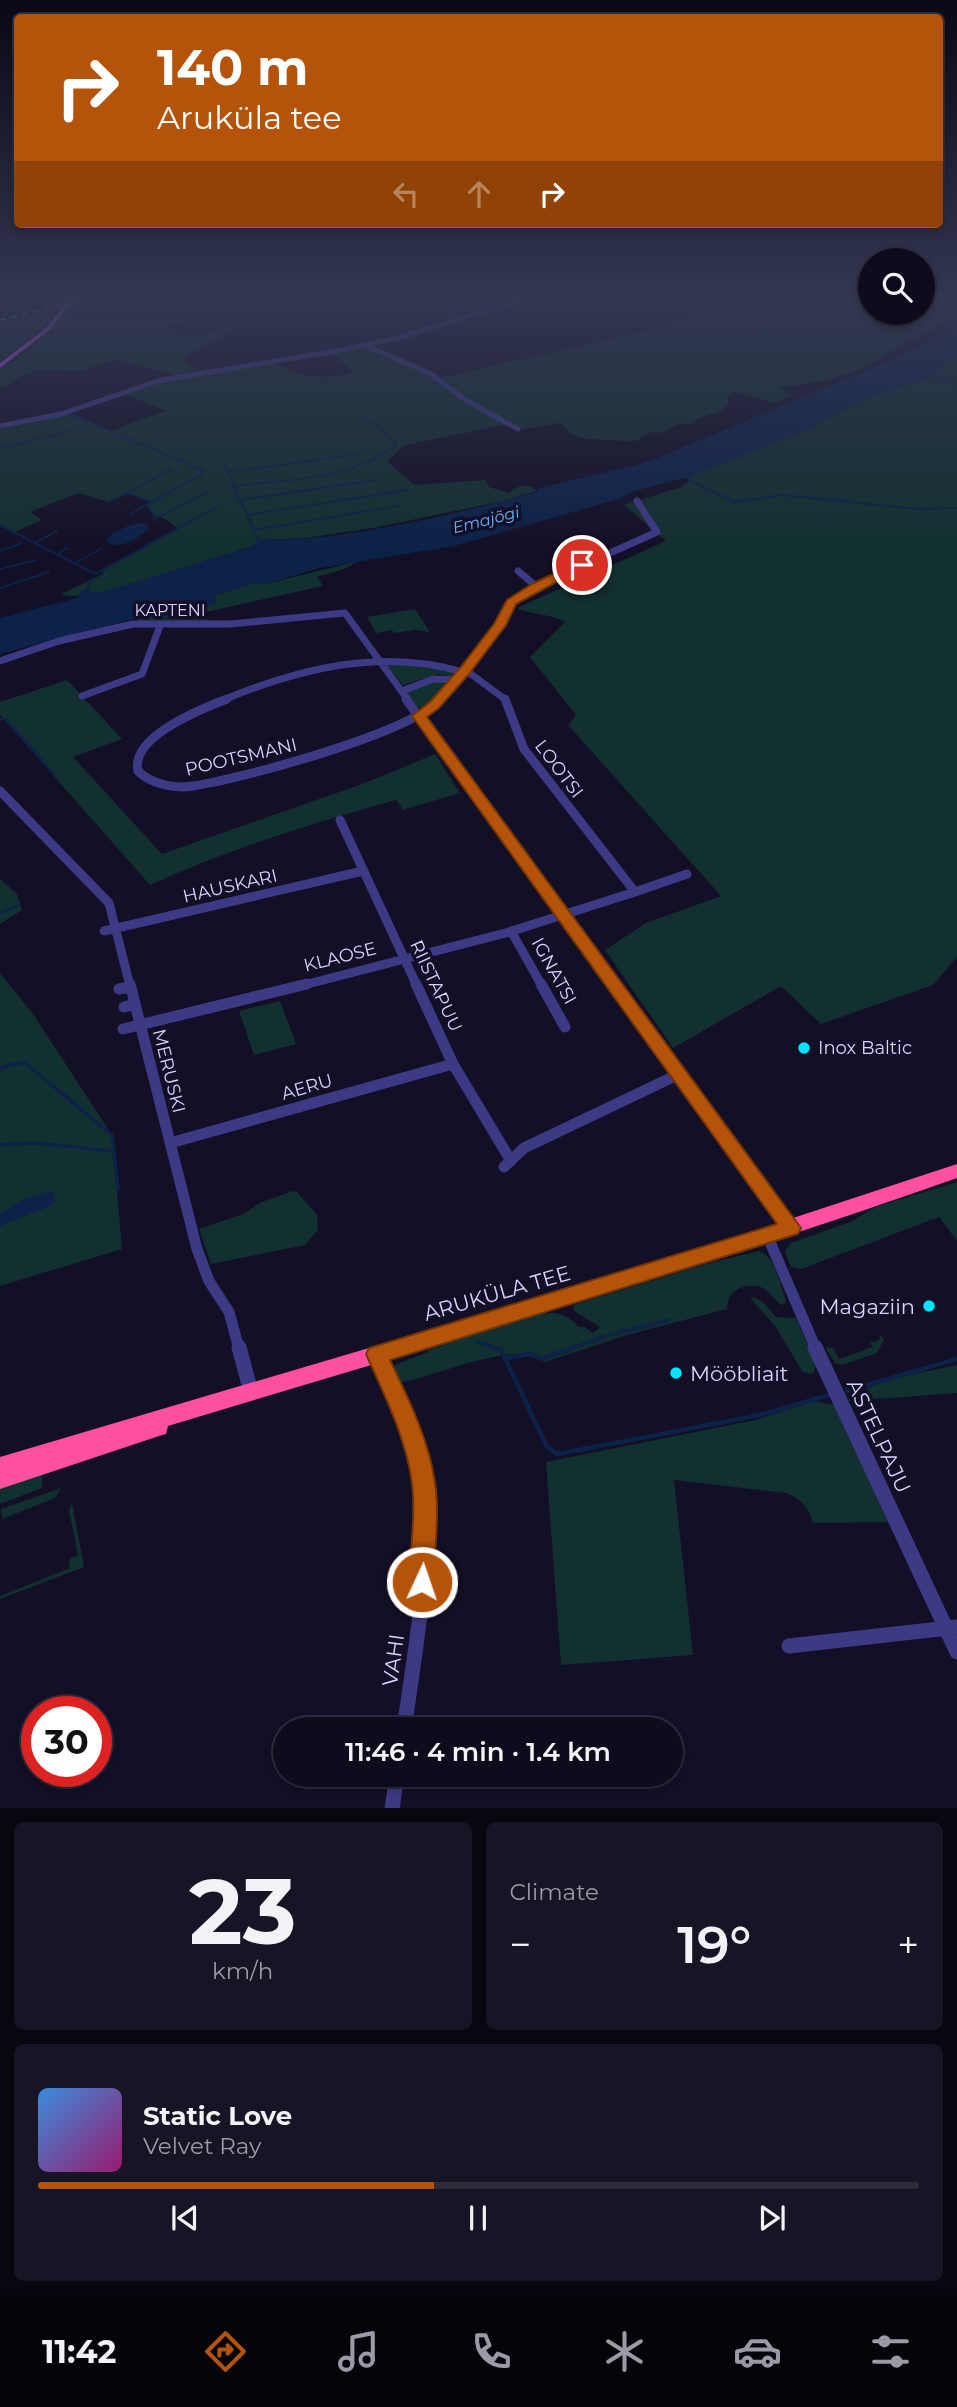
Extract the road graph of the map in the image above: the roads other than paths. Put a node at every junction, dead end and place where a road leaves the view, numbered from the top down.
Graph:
1 (158, 381) edge
2 (440, 381) edge
3 (0, 426) edge
4 (518, 429) dead end
5 (637, 501) dead end
6 (518, 571) dead end
7 (536, 586) junction
8 (160, 626) junction
9 (379, 660) junction
10 (0, 661) edge
11 (464, 671) junction
12 (456, 680) junction
13 (401, 691) junction
14 (82, 696) dead end
15 (419, 716) junction
16 (0, 791) edge
17 (340, 820) dead end
18 (363, 871) junction
19 (687, 874) dead end
20 (635, 892) junction
21 (564, 917) junction
22 (110, 930) junction
23 (511, 932) junction
24 (403, 959) junction
25 (140, 1025) junction
26 (565, 1027) dead end
27 (123, 1029) dead end
28 (453, 1065) junction
29 (677, 1075) junction
30 (170, 1143) junction
31 (957, 1173) edge
32 (791, 1228) junction
33 (767, 1236) junction
34 (377, 1354) junction
35 (251, 1392) junction
36 (215, 1403) junction
37 (0, 1467) edge
38 (0, 1479) edge
39 (951, 1628) edge
40 (789, 1646) dead end
41 (957, 1652) edge
42 (406, 1717) edge
43 (395, 1787) edge
44 (392, 1808) edge

1 - 3 street
2 - 4 street
5 - 7 street
6 - 7 street
7 - 11 street
8 - 9 street, KAPTENI
8 - 10 street, KAPTENI
8 - 14 street
9 - 11 street, LOOTSI
9 - 13 street
9 - 15 street, POOTSMANI
11 - 12 street
11 - 20 street, LOOTSI
12 - 13 street
12 - 15 street
13 - 15 street
15 - 21 street
16 - 22 street, MERUSKI
17 - 18 street, RIISTAPUU
18 - 22 street, HAUSKARI
18 - 24 street, RIISTAPUU
19 - 20 street
20 - 21 street
21 - 23 street, KLAOSE
21 - 29 street
22 - 25 street, MERUSKI
23 - 24 street, KLAOSE
23 - 26 street, IGNATSI
24 - 25 street, KLAOSE
24 - 28 street, RIISTAPUU
25 - 27 street, KLAOSE
25 - 30 street, MERUSKI
28 - 29 street, RIISTAPUU
28 - 30 street, AERU
29 - 32 street
30 - 35 street, MERUSKI
31 - 32 highway, ARUKÜLA TEE
32 - 33 highway, ARUKÜLA TEE
33 - 34 highway, ARUKÜLA TEE
33 - 39 street, ASTELPAJU
34 - 35 highway, ARUKÜLA TEE
34 - 42 street, VAHI
35 - 36 highway, ARUKÜLA TEE
36 - 37 highway, ARUKÜLA TEE
36 - 38 highway, ARUKÜLA TEE
39 - 40 street
39 - 41 street, ASTELPAJU
43 - 44 street

